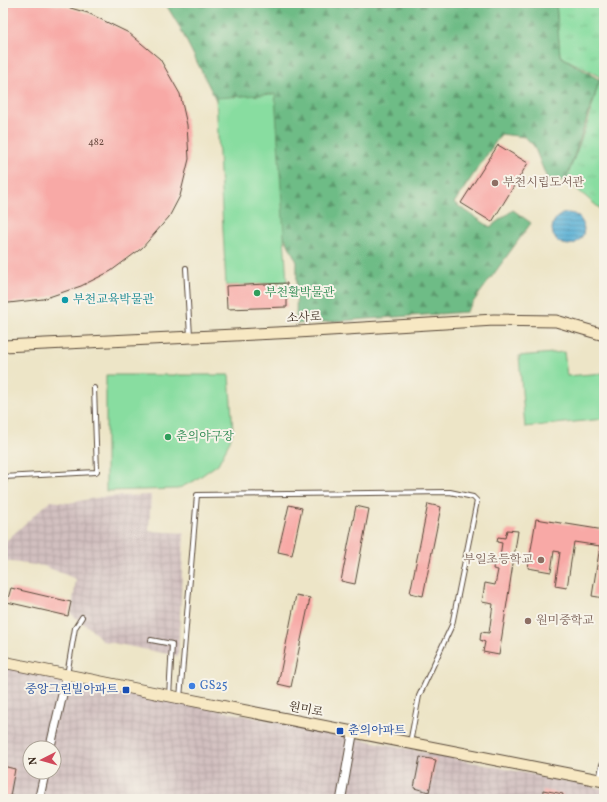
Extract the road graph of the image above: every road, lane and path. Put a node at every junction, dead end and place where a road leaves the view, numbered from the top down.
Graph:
1 (186, 268) dead end
2 (604, 335) edge
3 (190, 337) junction
4 (3, 346) edge
5 (94, 388) dead end
6 (4, 477) edge
7 (3, 490) edge
8 (82, 617) dead end
9 (151, 640) dead end
10 (3, 662) edge
11 (66, 675) junction
12 (169, 696) junction
13 (180, 698) junction
14 (353, 732) junction
15 (52, 740) edge
16 (410, 743) junction
17 (604, 765) edge
18 (43, 780) edge
19 (602, 781) edge
20 (39, 799) edge
21 (341, 799) edge

1 - 3 lane
2 - 3 street, 소사로
3 - 4 street, 소사로
5 - 6 lane
6 - 7 lane
8 - 11 lane
9 - 12 lane
10 - 11 street, 원미로
11 - 12 street, 원미로
11 - 15 street
12 - 13 street, 원미로
13 - 14 street, 원미로
13 - 16 lane
14 - 16 street, 원미로
14 - 21 street
16 - 19 street, 원미로
17 - 19 street
18 - 20 street

